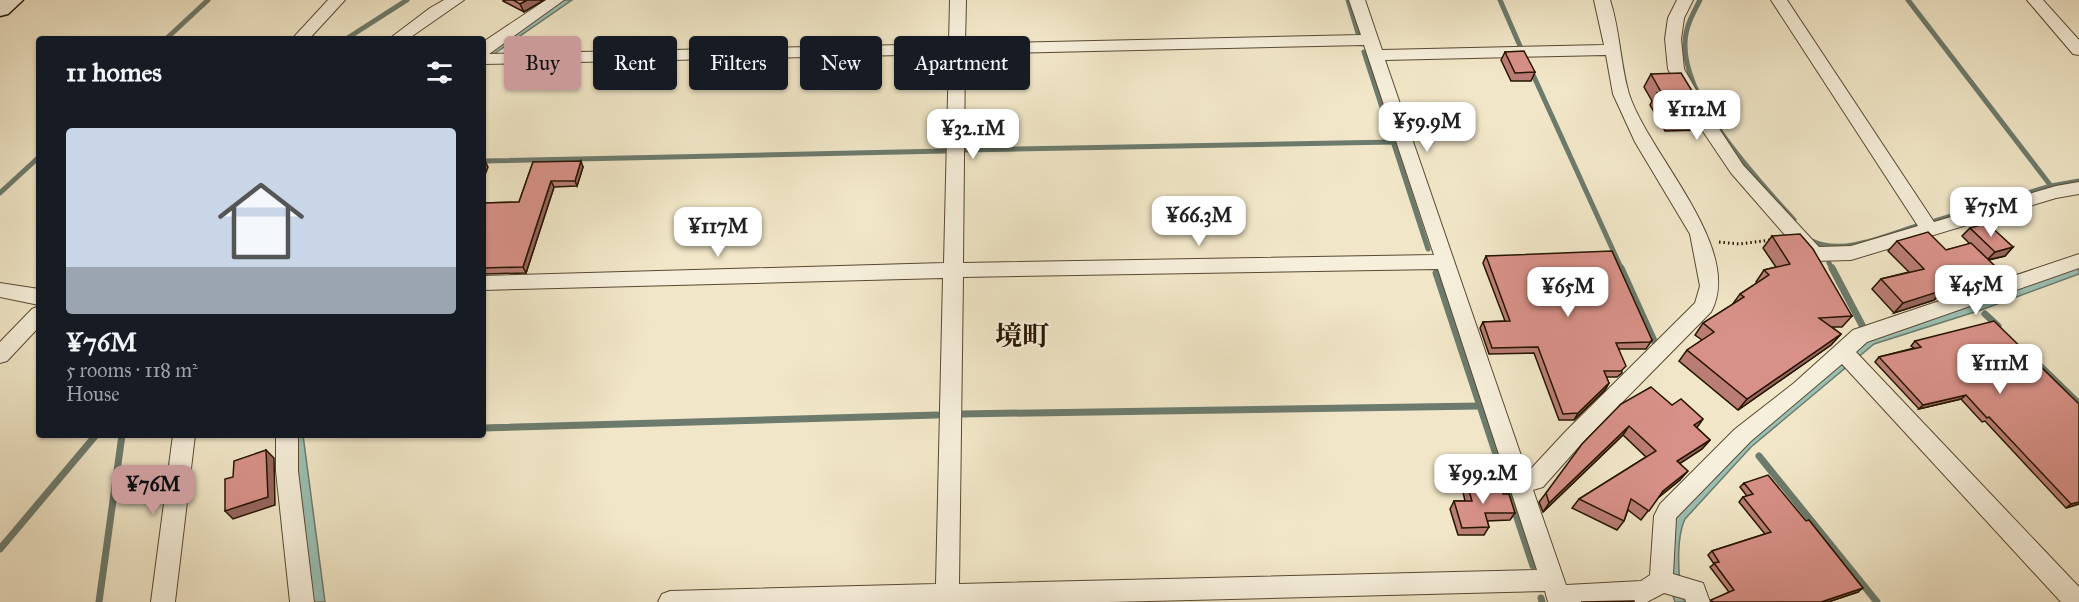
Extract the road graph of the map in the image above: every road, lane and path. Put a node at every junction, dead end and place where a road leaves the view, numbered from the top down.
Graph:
1 (12, 0) edge
2 (338, 0) edge
3 (456, 0) edge
4 (556, 0) edge
5 (958, 0) edge
6 (1357, 0) edge
7 (1602, 0) edge
8 (1685, 0) edge
9 (1779, 0) edge
10 (2035, 0) edge
11 (0, 9) edge
12 (303, 36) edge
13 (401, 36) edge
14 (957, 36) edge
15 (1373, 48) junction
16 (1030, 49) edge
17 (894, 50) edge
18 (1612, 50) junction
19 (2079, 50) edge
20 (486, 54) edge
21 (486, 56) edge
22 (956, 90) edge
23 (2079, 188) edge
24 (1929, 230) junction
25 (1798, 237) junction
26 (1701, 239) junction
27 (1813, 254) junction
28 (2079, 261) edge
29 (1444, 262) junction
30 (954, 270) junction
31 (1825, 274) edge
32 (486, 283) edge
33 (0, 290) edge
34 (36, 296) edge
35 (1848, 316) edge
36 (36, 317) edge
37 (1860, 336) junction
38 (0, 355) edge
39 (1850, 359) junction
40 (184, 438) edge
41 (287, 438) edge
42 (1520, 485) junction
43 (1679, 589) edge
44 (1557, 593) edge
45 (947, 598) edge
46 (164, 602) edge
47 (302, 602) edge
48 (670, 602) edge
49 (2077, 602) edge

1 - 11 street
2 - 12 street
3 - 13 street
4 - 20 street
5 - 14 street
6 - 15 street
7 - 18 street
8 - 25 street
9 - 24 street
10 - 19 street
15 - 16 street
15 - 18 street
15 - 29 street
17 - 21 street
18 - 26 street
22 - 30 street
23 - 24 street
24 - 27 street
25 - 26 path
25 - 27 street
26 - 42 street
27 - 31 street
28 - 37 street
29 - 30 street
29 - 42 street
30 - 32 street
30 - 45 street
33 - 34 street
35 - 37 street
36 - 38 street
37 - 39 street
39 - 43 street
39 - 49 street
40 - 46 street
41 - 47 street
42 - 44 street
43 - 44 street
44 - 45 street
45 - 48 street

